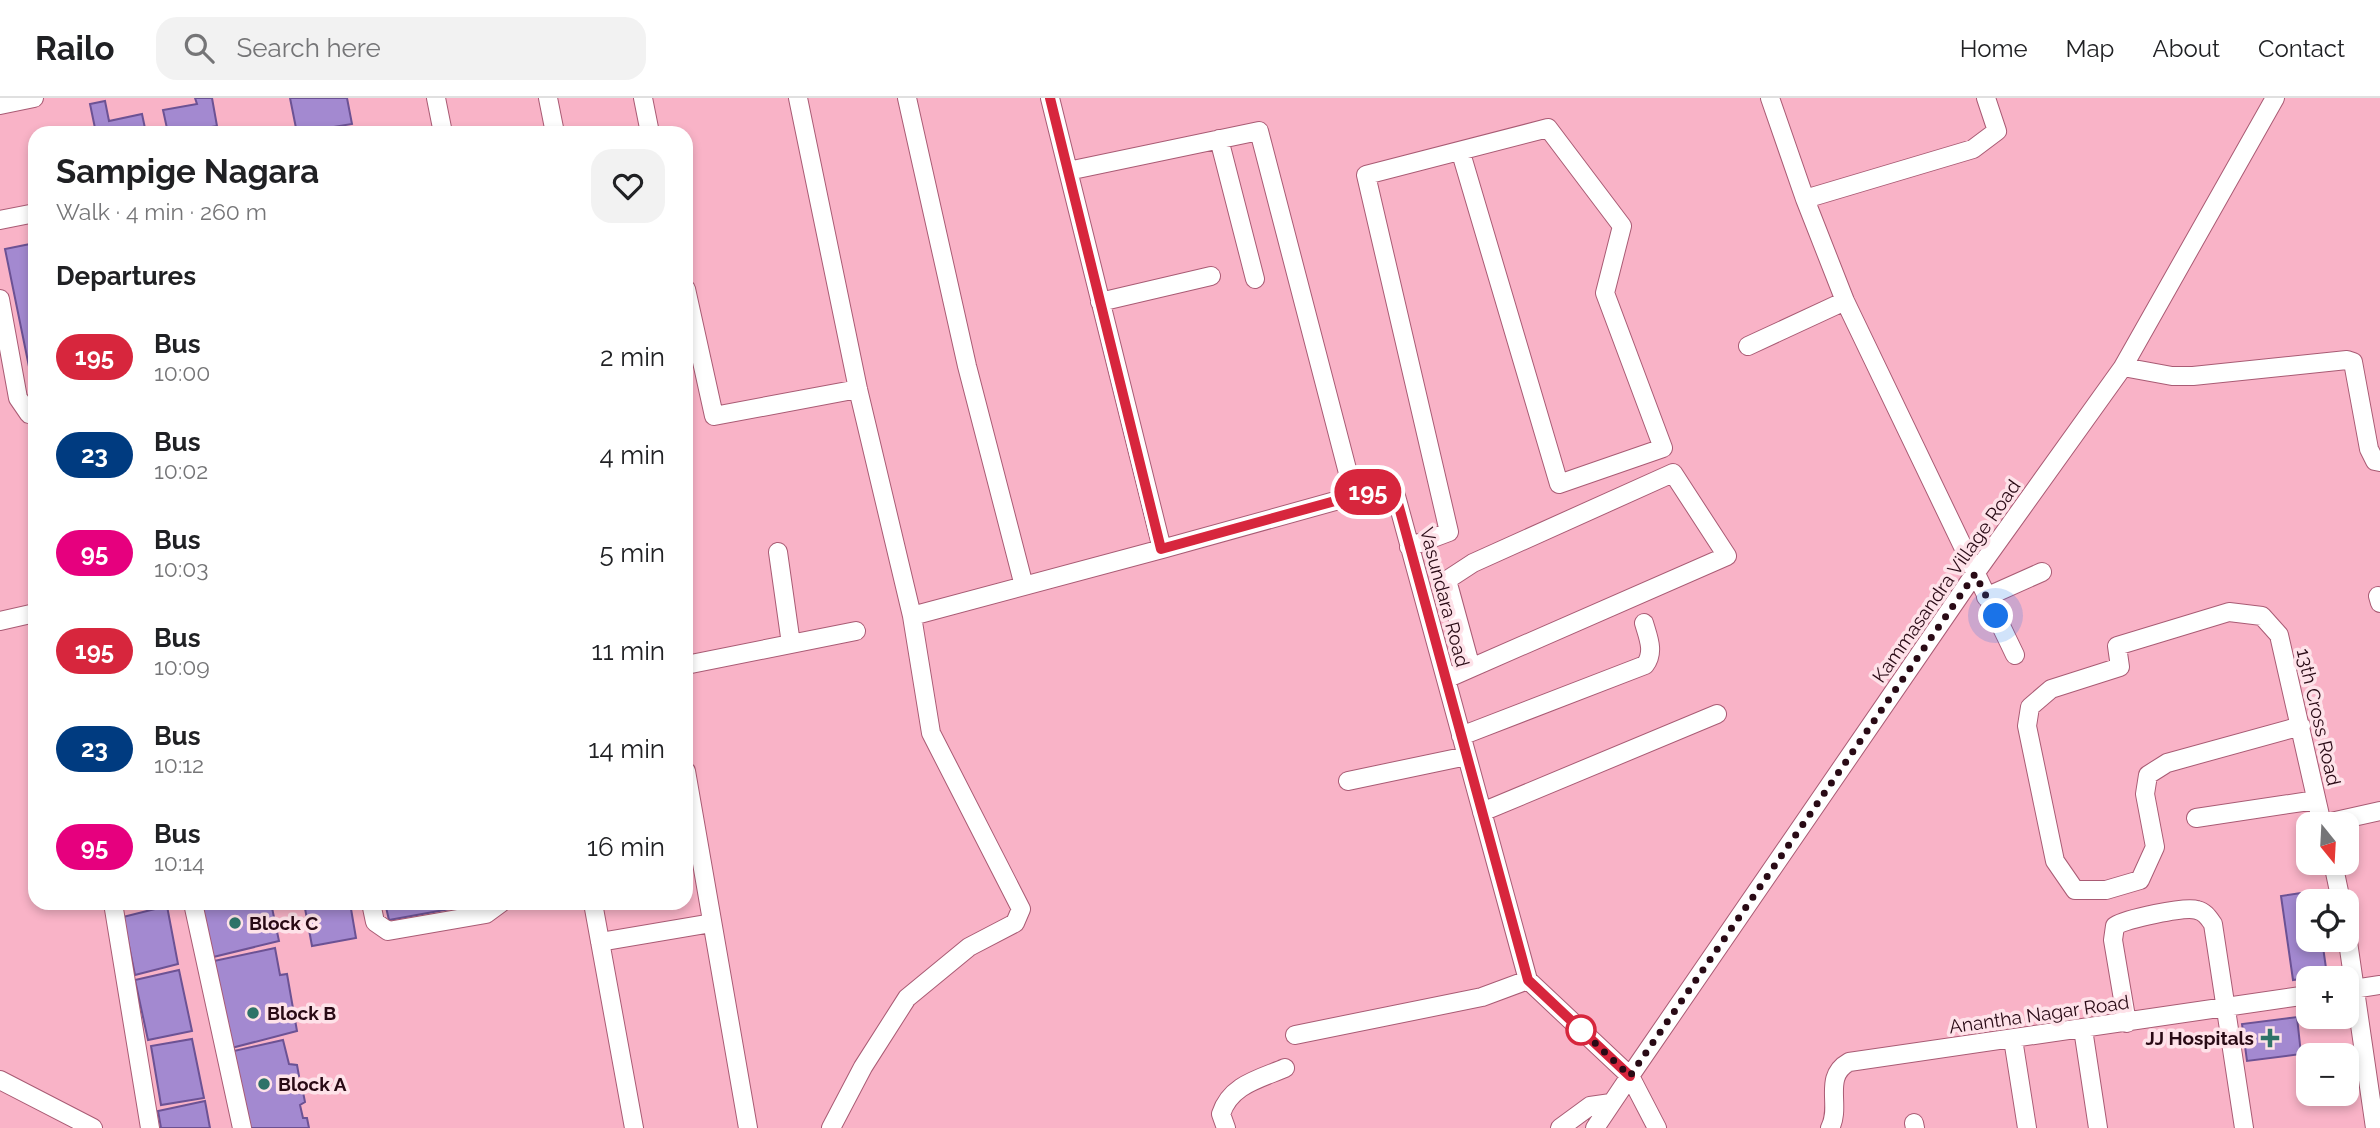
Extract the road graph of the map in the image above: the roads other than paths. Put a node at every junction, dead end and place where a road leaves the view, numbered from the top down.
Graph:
1 (34, 98) edge
2 (436, 98) edge
3 (548, 98) edge
4 (643, 98) edge
5 (798, 98) edge
6 (907, 98) edge
7 (1050, 98) edge
8 (1770, 98) edge
9 (1986, 98) edge
10 (2275, 98) edge
11 (0, 105) edge
12 (442, 126) edge
13 (554, 126) edge
14 (649, 126) edge
15 (1219, 139) junction
16 (1461, 153) junction
17 (1068, 171) junction
18 (1805, 199) junction
19 (28, 214) edge
20 (0, 220) edge
21 (1211, 275) dead end
22 (1255, 279) dead end
23 (0, 299) edge
24 (1845, 301) junction
25 (1100, 302) junction
26 (693, 321) edge
27 (1748, 346) dead end
28 (2123, 368) junction
29 (859, 389) junction
30 (28, 413) edge
31 (2380, 462) edge
32 (1354, 496) junction
33 (1409, 547) junction
34 (1161, 549) junction
35 (778, 552) dead end
36 (2042, 572) dead end
37 (1975, 574) junction
38 (1024, 586) junction
39 (1986, 597) junction
40 (28, 615) edge
41 (912, 616) junction
42 (0, 621) edge
43 (1644, 623) dead end
44 (856, 631) dead end
45 (791, 644) junction
46 (2015, 655) dead end
47 (693, 663) edge
48 (1471, 668) junction
49 (1446, 679) junction
50 (1717, 714) dead end
51 (2301, 726) junction
52 (1461, 736) junction
53 (1466, 756) junction
54 (1348, 781) dead end
55 (2316, 800) junction
56 (2380, 811) edge
57 (693, 812) edge
58 (1482, 812) junction
59 (2319, 812) edge
60 (2359, 816) edge
61 (2196, 818) dead end
62 (114, 910) edge
63 (195, 910) edge
64 (372, 910) edge
65 (491, 910) edge
66 (594, 910) edge
67 (712, 923) junction
68 (600, 942) junction
69 (1528, 980) junction
70 (2380, 985) edge
71 (2359, 988) edge
72 (2296, 997) edge
73 (2225, 1008) junction
74 (2127, 1023) junction
75 (2083, 1029) junction
76 (2359, 1029) edge
77 (1295, 1035) dead end
78 (2013, 1039) junction
79 (1285, 1068) dead end
80 (1630, 1076) junction
81 (0, 1080) edge
82 (1611, 1103) junction
83 (93, 1128) edge
84 (150, 1128) edge
85 (242, 1128) edge
86 (634, 1128) edge
87 (748, 1128) edge
88 (831, 1128) edge
89 (1226, 1128) edge
90 (1560, 1128) edge
91 (1595, 1128) edge
92 (1657, 1128) edge
93 (1830, 1128) edge
94 (2026, 1128) edge
95 (2098, 1128) edge
96 (2244, 1128) edge
97 (2375, 1128) edge

1 - 11 street
2 - 12 street
3 - 13 street
4 - 14 street
5 - 29 street
6 - 38 street
7 - 17 street
8 - 18 street
9 - 18 street
10 - 28 street, Kammasandra Village Road
15 - 17 street
15 - 22 street
15 - 32 street
16 - 16 street
16 - 33 street
17 - 25 street
18 - 24 street
19 - 20 street
21 - 25 street
23 - 30 street
24 - 27 street
24 - 37 street
25 - 34 street
26 - 29 street
28 - 31 street
28 - 37 street, Kammasandra Village Road
29 - 41 street
32 - 33 street, Vasundara Road
32 - 34 street, Vasundara Road
33 - 49 street, Vasundara Road
34 - 38 street, Vasundara Road
35 - 45 street
36 - 39 street
37 - 39 street
37 - 80 street, Kammasandra Village Road
38 - 41 street, Vasundara Road
39 - 46 street
40 - 42 street
41 - 88 street
43 - 52 street
44 - 45 street
45 - 47 street
48 - 48 street
48 - 49 street
49 - 52 street, Vasundara Road
50 - 58 street
51 - 51 street, 13th Cross Road
51 - 55 street, 13th Cross Road
52 - 53 street, Vasundara Road
53 - 54 street
53 - 58 street, Vasundara Road
55 - 59 street, 13th Cross Road
55 - 61 street
56 - 60 street
57 - 67 street
58 - 69 street, Vasundara Road
62 - 84 street
63 - 85 street
64 - 65 street
66 - 68 street
67 - 68 street
67 - 87 street
68 - 86 street
69 - 77 street
69 - 80 street
70 - 71 street
72 - 73 street, Anantha Nagar Road
73 - 74 street, Anantha Nagar Road
73 - 74 street
73 - 96 street
74 - 75 street, Anantha Nagar Road
75 - 78 street, Anantha Nagar Road
75 - 95 street
76 - 97 street
78 - 93 street, Anantha Nagar Road
78 - 94 street
79 - 89 street
80 - 82 street
80 - 92 street
81 - 83 street
82 - 90 street
82 - 91 street

